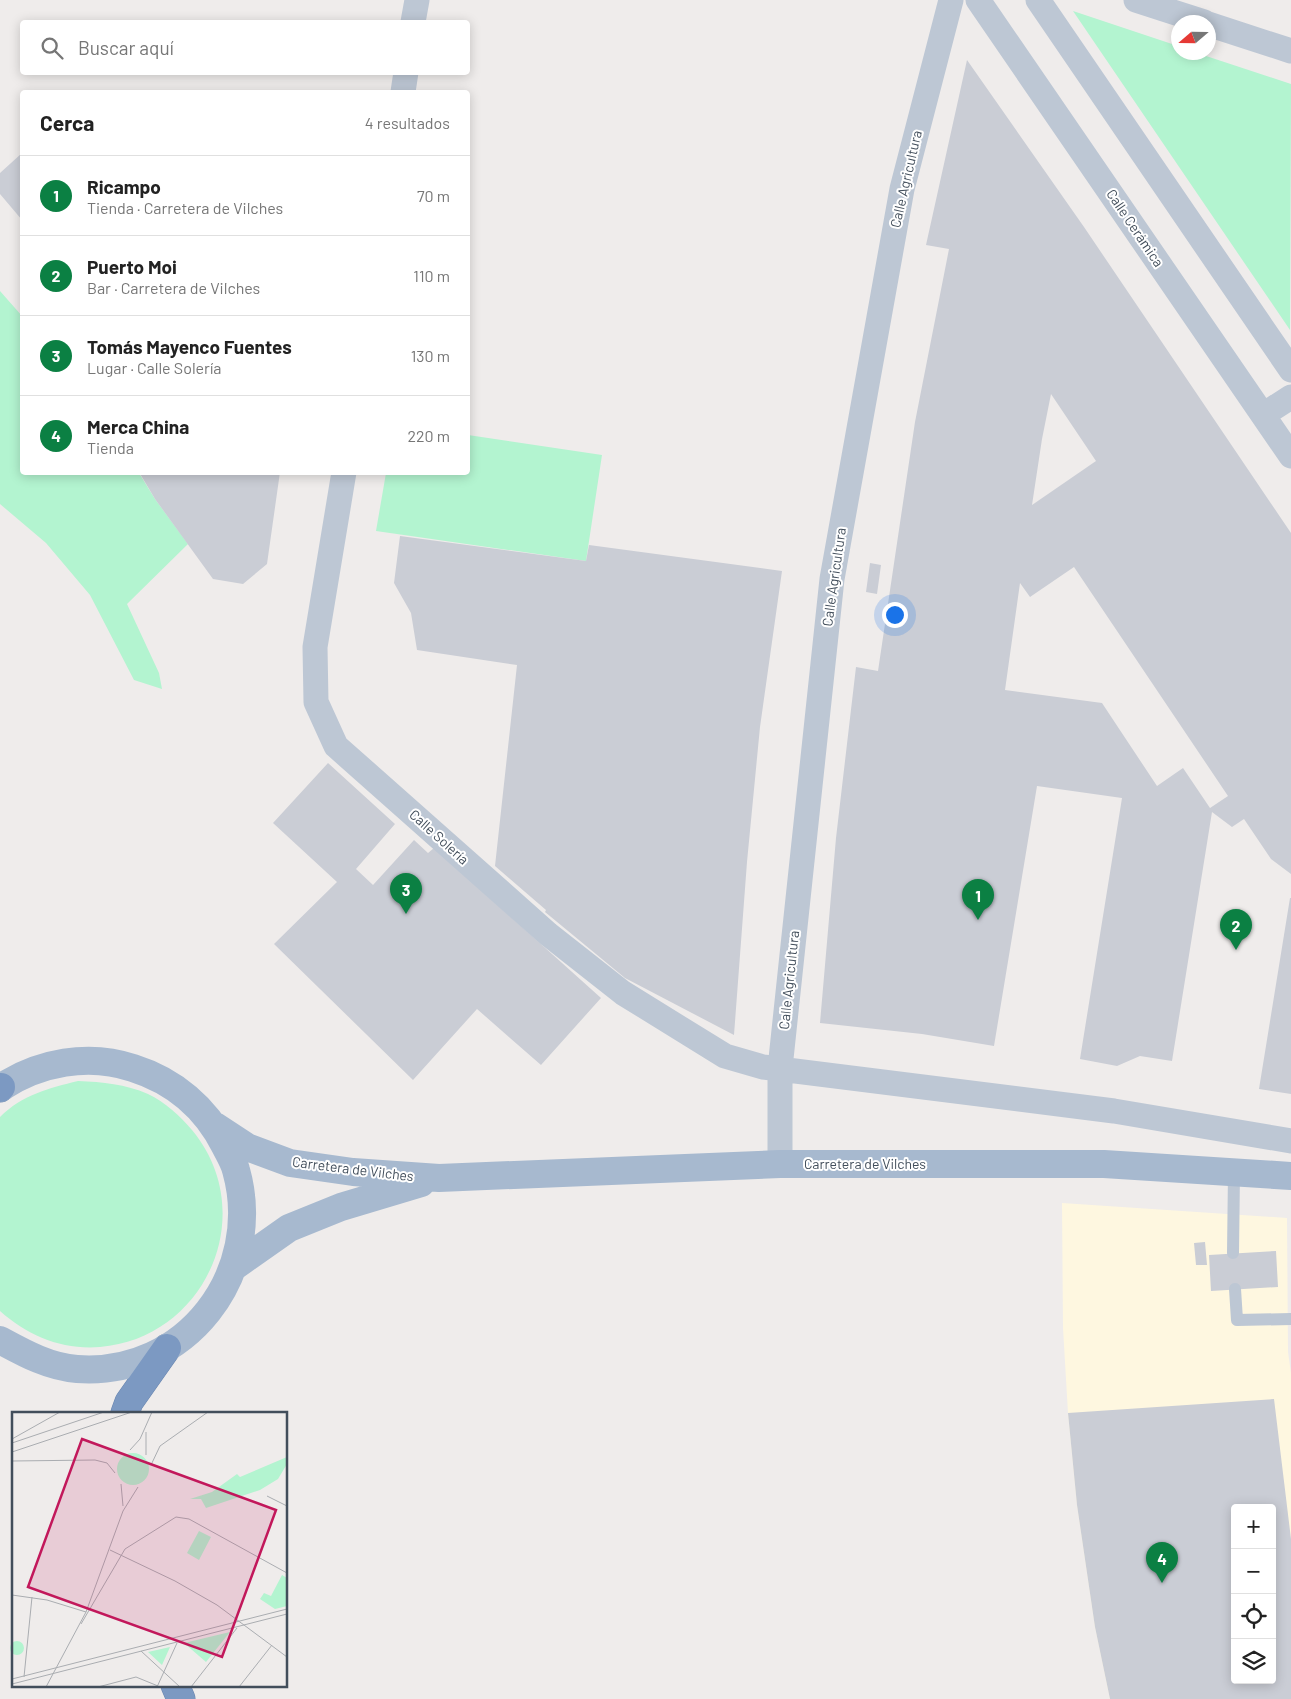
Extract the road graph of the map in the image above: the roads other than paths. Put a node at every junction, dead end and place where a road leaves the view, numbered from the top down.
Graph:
1 (417, 0) edge
2 (951, 0) edge
3 (978, 0) edge
4 (1038, 0) edge
5 (1136, 0) edge
6 (1182, 15) edge
7 (414, 20) edge
8 (1216, 27) edge
9 (1291, 51) edge
10 (406, 75) edge
11 (403, 90) edge
12 (1291, 370) edge
13 (1291, 397) edge
14 (1263, 415) junction
15 (1291, 456) edge
16 (344, 475) edge
17 (780, 1068) junction
18 (0, 1088) edge
19 (215, 1126) junction
20 (1291, 1141) edge
21 (780, 1164) junction
22 (1234, 1172) junction
23 (1291, 1176) edge
24 (439, 1178) junction
25 (1233, 1253) dead end
26 (234, 1266) junction
27 (1235, 1289) dead end
28 (1291, 1318) edge
29 (0, 1340) edge
30 (167, 1348) junction
31 (125, 1412) edge
32 (176, 1686) edge
33 (181, 1699) edge

1 - 7 street
2 - 17 street, Calle Agricultura
3 - 14 street, Calle Cerámica
4 - 12 street
5 - 6 street
8 - 9 street
10 - 11 street
13 - 14 street
14 - 15 street, Calle Cerámica
16 - 17 street, Calle Solería
17 - 20 street
17 - 21 street, Calle Agricultura
18 - 19 main road
19 - 24 main road, Carretera de Vilches
19 - 26 main road
21 - 22 main road, Carretera de Vilches
21 - 24 main road, Carretera de Vilches
22 - 23 main road, Carretera de Vilches
22 - 25 lane
24 - 26 main road, Carretera de Vilches
26 - 30 main road
27 - 28 lane
29 - 30 main road
30 - 31 highway
32 - 33 highway

